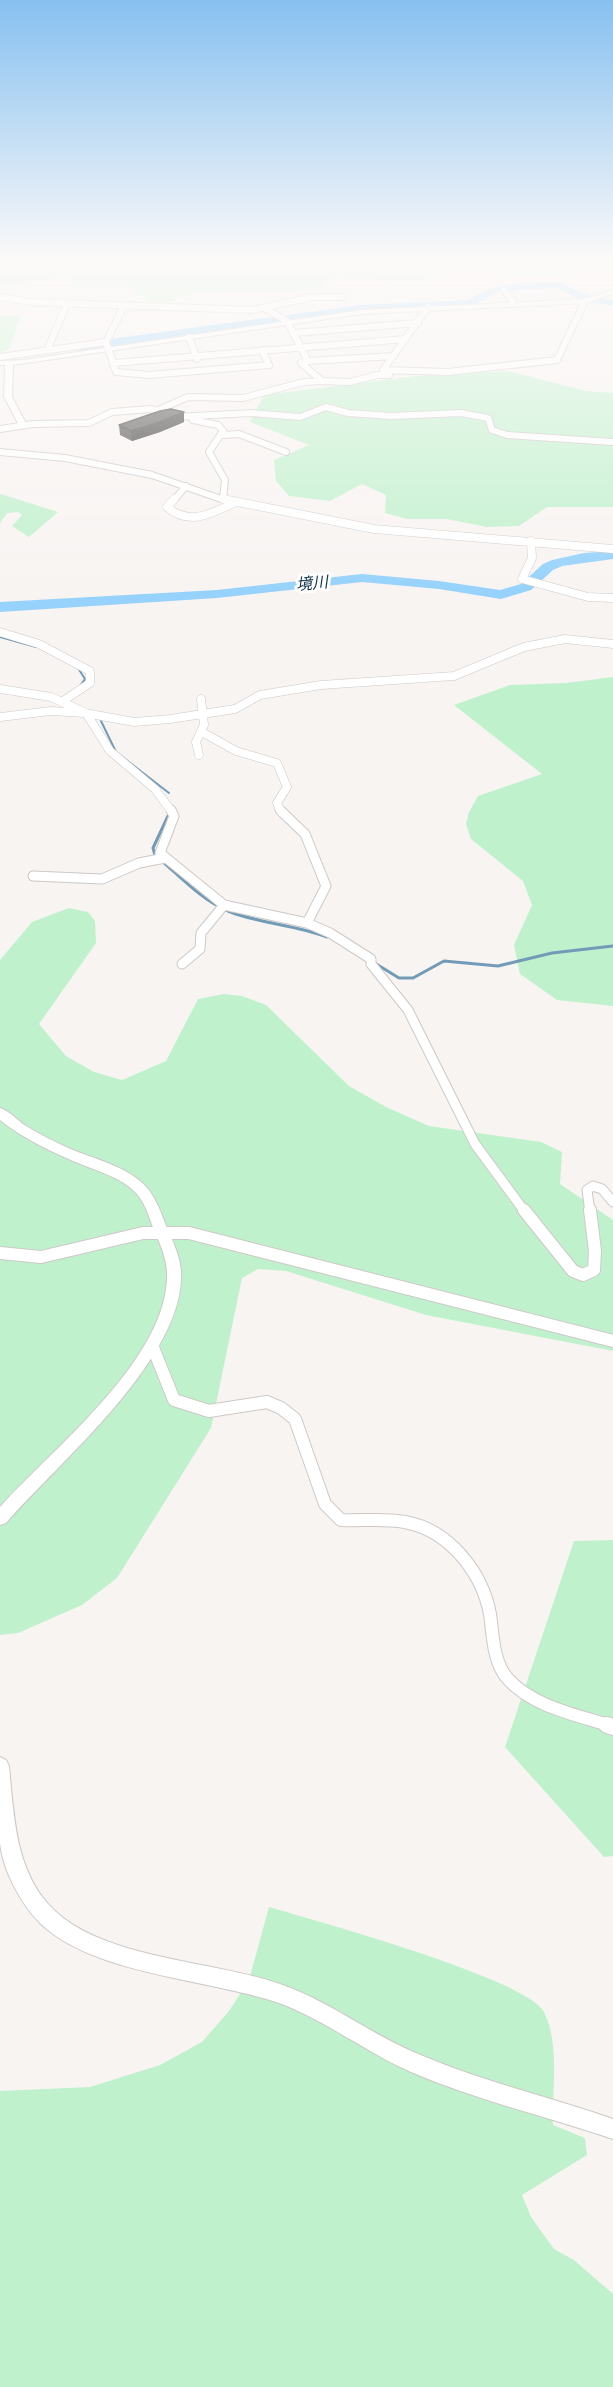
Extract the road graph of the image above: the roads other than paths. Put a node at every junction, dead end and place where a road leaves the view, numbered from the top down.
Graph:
1 (5, 369) edge
2 (115, 369) edge
3 (210, 369) edge
4 (308, 369) edge
5 (383, 369) edge
6 (482, 369) edge
7 (202, 370) joint
8 (396, 372) junction
9 (322, 381) junction
10 (158, 410) junction
11 (176, 417) junction
12 (23, 425) junction
13 (0, 429) edge
14 (223, 435) junction
15 (613, 442) edge
16 (0, 452) edge
17 (286, 452) dead end
18 (186, 486) junction
19 (223, 498) junction
20 (234, 503) junction
21 (531, 541) junction
22 (613, 549) edge
23 (613, 598) edge
24 (0, 632) edge
25 (613, 644) edge
26 (0, 689) edge
27 (201, 699) dead end
28 (63, 701) junction
29 (84, 712) junction
30 (201, 713) junction
31 (0, 717) edge
32 (202, 732) junction
33 (199, 755) dead end
34 (162, 859) junction
35 (33, 876) dead end
36 (222, 907) junction
37 (307, 923) junction
38 (182, 964) dead end
39 (0, 1113) edge
40 (613, 1202) edge
41 (162, 1233) junction
42 (0, 1253) edge
43 (613, 1341) edge
44 (152, 1345) junction
45 (0, 1518) edge
46 (613, 1727) edge
47 (0, 1766) edge
48 (613, 2128) edge

1 - 12 street
2 - 7 street
3 - 7 street
4 - 9 street
5 - 8 street
6 - 8 street
8 - 9 street
9 - 10 street
10 - 11 street
10 - 12 street
11 - 14 street
11 - 15 street
12 - 13 street
14 - 17 street
14 - 19 street
16 - 18 street
18 - 19 street
18 - 20 street
19 - 20 street
20 - 21 street
21 - 22 street
21 - 23 street
24 - 28 street
25 - 30 street
26 - 28 street
27 - 30 street
28 - 29 street
29 - 30 street
29 - 31 street
29 - 34 street
30 - 32 street
32 - 33 street
32 - 37 street
34 - 35 street
34 - 36 street
36 - 37 street
36 - 38 street
37 - 40 street
39 - 41 street
41 - 42 street
41 - 43 street
41 - 44 street
44 - 45 street
44 - 46 street
47 - 48 street

